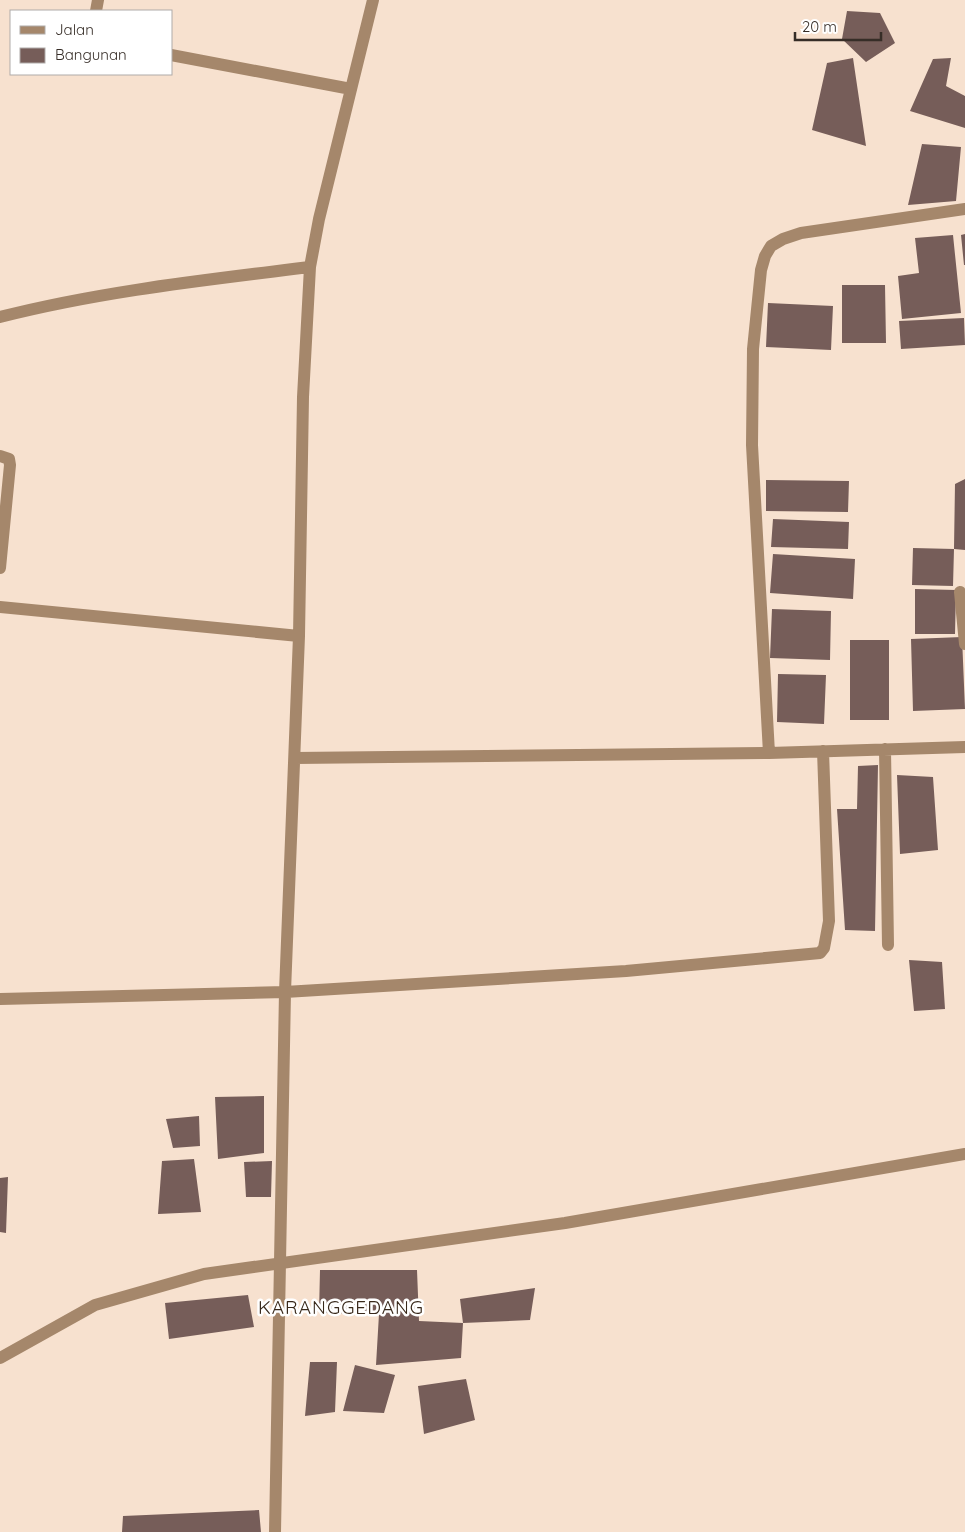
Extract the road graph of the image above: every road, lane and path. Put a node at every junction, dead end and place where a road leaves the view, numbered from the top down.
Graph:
1 (373, 0) edge
2 (172, 56) edge
3 (351, 89) junction
4 (965, 209) edge
5 (310, 266) junction
6 (0, 317) edge
7 (0, 456) edge
8 (0, 568) edge
9 (960, 592) dead end
10 (0, 607) edge
11 (299, 636) junction
12 (965, 644) edge
13 (965, 747) edge
14 (885, 749) junction
15 (823, 751) junction
16 (769, 753) junction
17 (295, 758) junction
18 (888, 945) dead end
19 (285, 992) junction
20 (0, 999) edge
21 (965, 1154) edge
22 (280, 1263) junction
23 (0, 1358) edge
24 (275, 1532) edge

1 - 3 street
2 - 3 street
3 - 5 street
4 - 16 street
5 - 6 street
5 - 11 street
7 - 8 street
9 - 12 street
10 - 11 street
11 - 17 street
13 - 14 street
14 - 15 street
14 - 18 street
15 - 16 street
15 - 19 street
16 - 17 street
17 - 19 street
19 - 20 street
19 - 22 street
21 - 22 street
22 - 23 street
22 - 24 street

